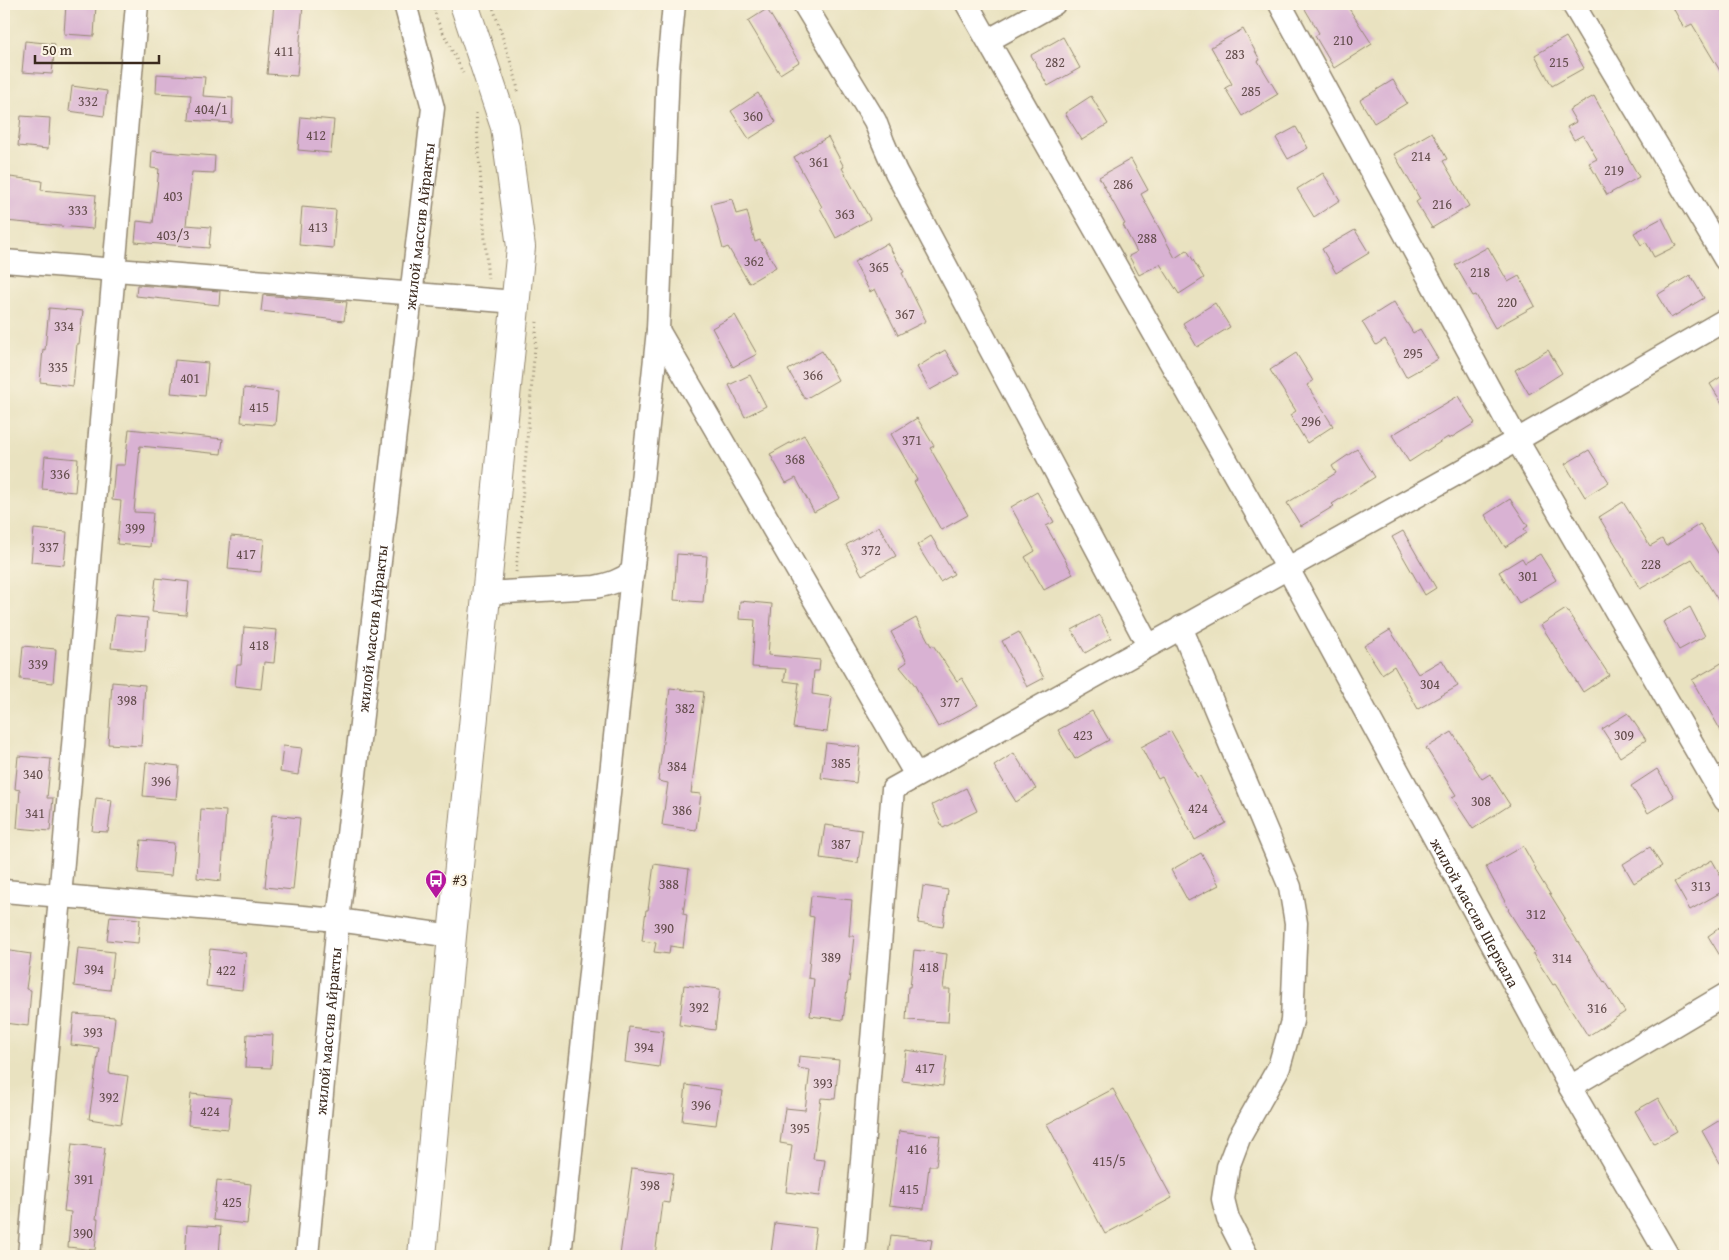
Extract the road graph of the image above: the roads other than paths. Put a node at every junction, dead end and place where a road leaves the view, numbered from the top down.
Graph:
1 (137, 4) edge
2 (405, 4) edge
3 (464, 4) edge
4 (674, 4) edge
5 (804, 4) edge
6 (967, 4) edge
7 (1054, 4) edge
8 (1280, 4) edge
9 (1573, 4) edge
10 (989, 40) junction
11 (1725, 258) edge
12 (4, 261) edge
13 (115, 271) junction
14 (412, 293) junction
15 (503, 301) junction
16 (1725, 320) edge
17 (658, 330) junction
18 (1517, 440) junction
19 (1287, 567) junction
20 (633, 572) junction
21 (486, 593) junction
22 (1181, 627) junction
23 (1148, 645) junction
24 (916, 775) junction
25 (1725, 800) edge
26 (4, 891) edge
27 (60, 896) junction
28 (338, 920) junction
29 (452, 936) junction
30 (1725, 995) edge
31 (1570, 1087) junction
32 (29, 1256) edge
33 (307, 1256) edge
34 (422, 1256) edge
35 (560, 1256) edge
36 (854, 1256) edge
37 (1248, 1256) edge
38 (1668, 1256) edge

1 - 13 street
2 - 14 street, жилой массив Айракты
3 - 15 main road
4 - 17 street
5 - 23 street
6 - 10 street, жилой массив Шеркала
7 - 10 street
8 - 18 street
9 - 11 street
10 - 19 street, жилой массив Шеркала
12 - 13 street
13 - 14 street
13 - 27 street
14 - 15 street
14 - 28 street, жилой массив Айракты
15 - 21 main road
16 - 18 street
17 - 20 street
17 - 24 street
18 - 19 street
18 - 25 street
19 - 22 street
19 - 31 street, жилой массив Шеркала
20 - 21 street
20 - 35 street
21 - 29 main road
22 - 23 street
22 - 37 street
23 - 24 street
24 - 36 street
26 - 27 street
27 - 28 street
27 - 32 street
28 - 29 street
28 - 33 street, жилой массив Айракты
29 - 34 main road
30 - 31 street
31 - 38 street, жилой массив Шеркала

